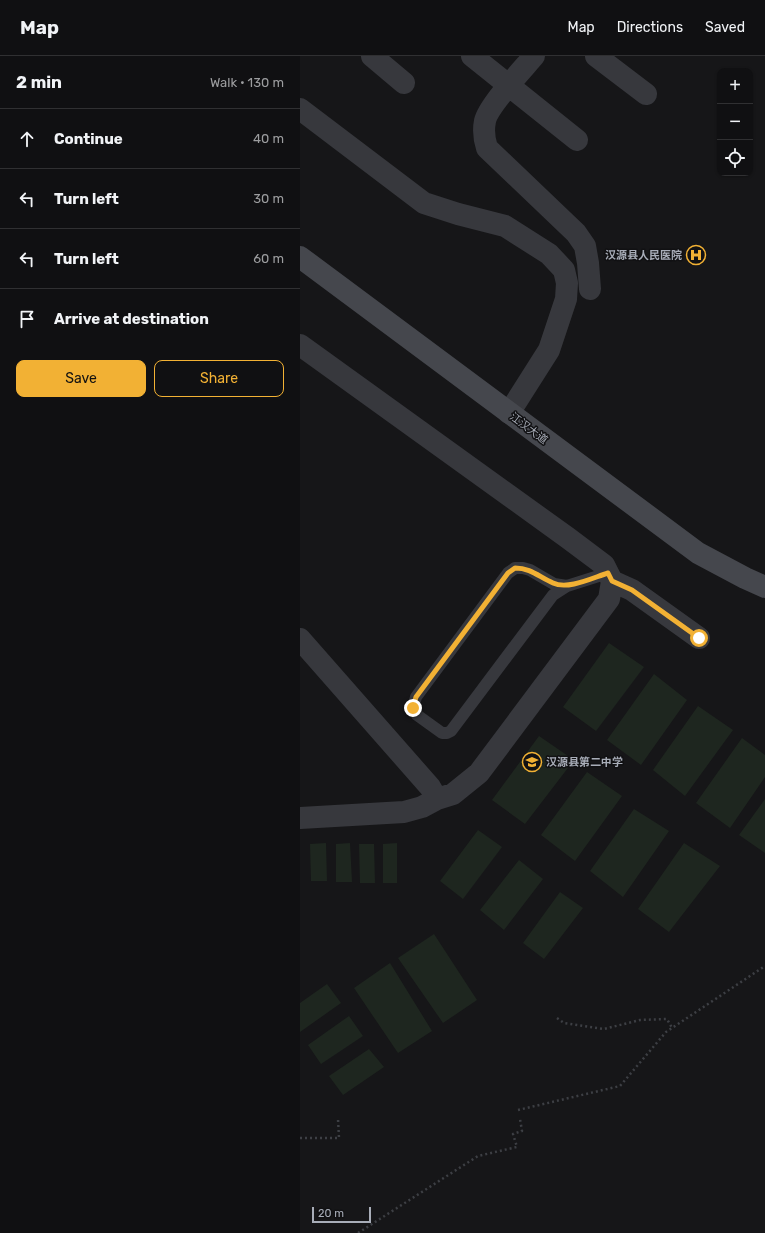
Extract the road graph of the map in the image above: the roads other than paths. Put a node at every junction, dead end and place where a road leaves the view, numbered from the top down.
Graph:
1 (372, 56) edge
2 (472, 56) edge
3 (534, 56) edge
4 (596, 56) edge
5 (404, 83) dead end
6 (508, 86) junction
7 (646, 94) dead end
8 (300, 109) edge
9 (577, 140) dead end
10 (300, 257) edge
11 (590, 289) dead end
12 (300, 345) edge
13 (509, 413) junction
14 (610, 577) junction
15 (567, 586) junction
16 (765, 587) edge
17 (699, 638) dead end
18 (300, 639) edge
19 (437, 798) junction
20 (300, 818) edge

1 - 5 street
2 - 6 street
3 - 6 street
4 - 7 street
6 - 9 street
6 - 11 street
8 - 13 street
10 - 13 main road, 江汉大道
12 - 14 street
13 - 16 main road, 江汉大道
14 - 15 lane
14 - 17 street
14 - 19 street
15 - 15 lane
18 - 19 street
19 - 20 street

